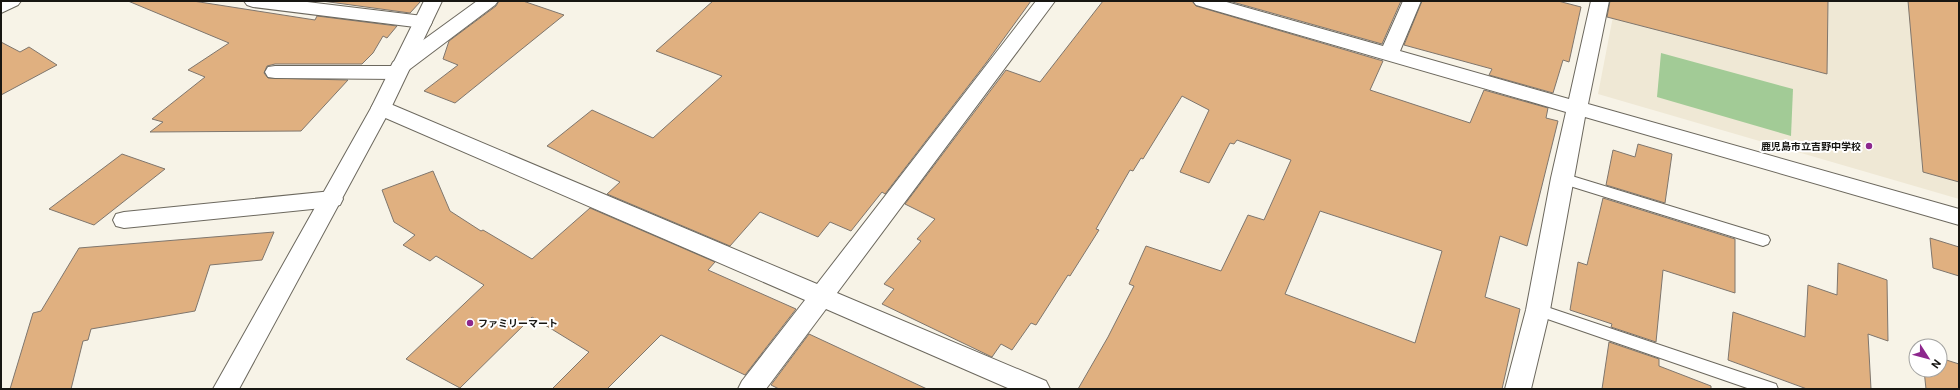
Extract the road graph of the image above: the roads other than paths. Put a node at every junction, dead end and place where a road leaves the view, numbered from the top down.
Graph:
1 (12, 1) edge
2 (252, 1) edge
3 (433, 1) edge
4 (489, 1) edge
5 (1046, 1) edge
6 (1202, 1) edge
7 (1412, 1) edge
8 (1600, 1) edge
9 (1, 7) edge
10 (423, 22) junction
11 (1390, 53) junction
12 (398, 70) junction
13 (275, 72) dead end
14 (1577, 107) junction
15 (381, 108) junction
16 (1562, 178) junction
17 (332, 199) junction
18 (1959, 217) edge
19 (124, 220) dead end
20 (1763, 240) dead end
21 (821, 296) junction
22 (1538, 310) junction
23 (226, 389) edge
24 (751, 389) edge
25 (1036, 389) edge
26 (1518, 389) edge
27 (1770, 389) edge

1 - 9 street
2 - 10 street
3 - 10 street
4 - 12 street
5 - 21 street
6 - 11 street
7 - 11 street
8 - 14 street
10 - 12 street
11 - 14 street
12 - 13 street
12 - 15 street
14 - 16 street
14 - 18 street
15 - 17 street
15 - 21 street
16 - 20 lane
16 - 22 street
17 - 19 street
17 - 23 street
21 - 24 street
21 - 25 street
22 - 26 street
22 - 27 lane

